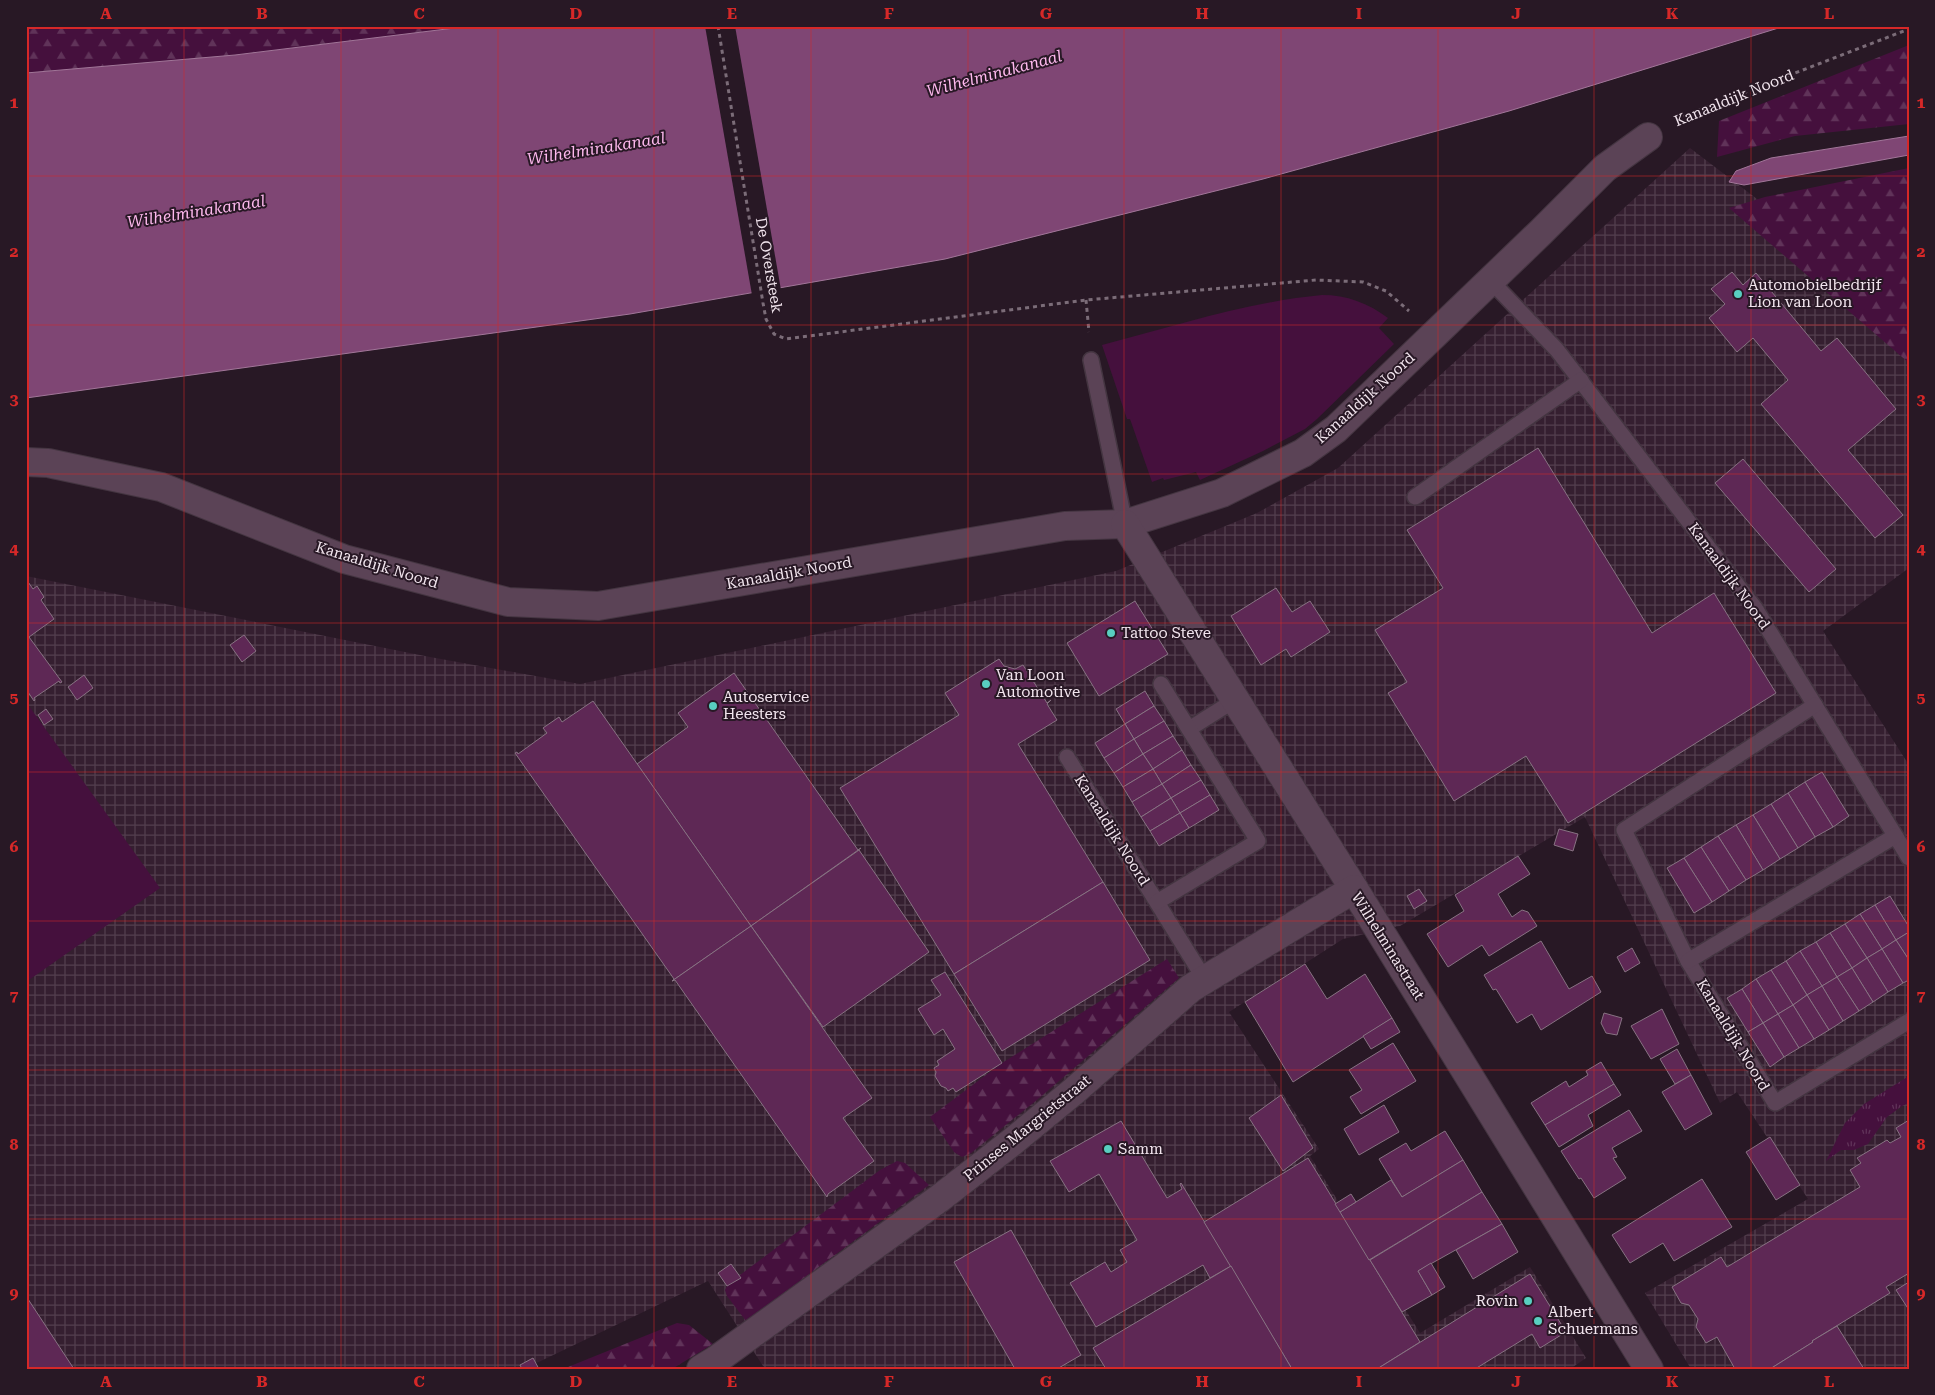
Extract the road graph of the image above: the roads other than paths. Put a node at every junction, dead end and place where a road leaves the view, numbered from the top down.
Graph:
1 (1648, 137) road end
2 (1490, 280) junction
3 (1091, 360) dead end
4 (1580, 380) junction
5 (26, 462) edge
6 (1416, 497) dead end
7 (1125, 524) junction
8 (1161, 684) dead end
9 (1235, 700) junction
10 (1815, 705) junction
11 (1189, 729) junction
12 (1068, 757) dead end
13 (1895, 836) junction
14 (1909, 858) edge
15 (1354, 889) junction
16 (1157, 902) junction
17 (1688, 961) junction
18 (1205, 980) junction
19 (1909, 1021) edge
20 (713, 1366) edge
21 (1649, 1369) edge

1 - 2 street, Kanaaldijk Noord
2 - 4 lane, Kanaaldijk Noord
2 - 7 street, Kanaaldijk Noord
3 - 7 lane
4 - 6 lane
4 - 10 lane, Kanaaldijk Noord
5 - 7 street, Kanaaldijk Noord
7 - 9 street, Wilhelminastraat
8 - 11 lane, Kanaaldijk Noord
9 - 11 lane
9 - 15 street, Wilhelminastraat
10 - 13 lane, Kanaaldijk Noord
10 - 17 lane, Kanaaldijk Noord
11 - 16 lane, Kanaaldijk Noord
12 - 16 lane, Kanaaldijk Noord
13 - 14 lane, Kanaaldijk Noord
13 - 17 lane
15 - 18 street, Prinses Margrietstraat
15 - 21 street, Wilhelminastraat
16 - 18 lane, Kanaaldijk Noord
17 - 19 lane, Kanaaldijk Noord
18 - 20 street, Prinses Margrietstraat

